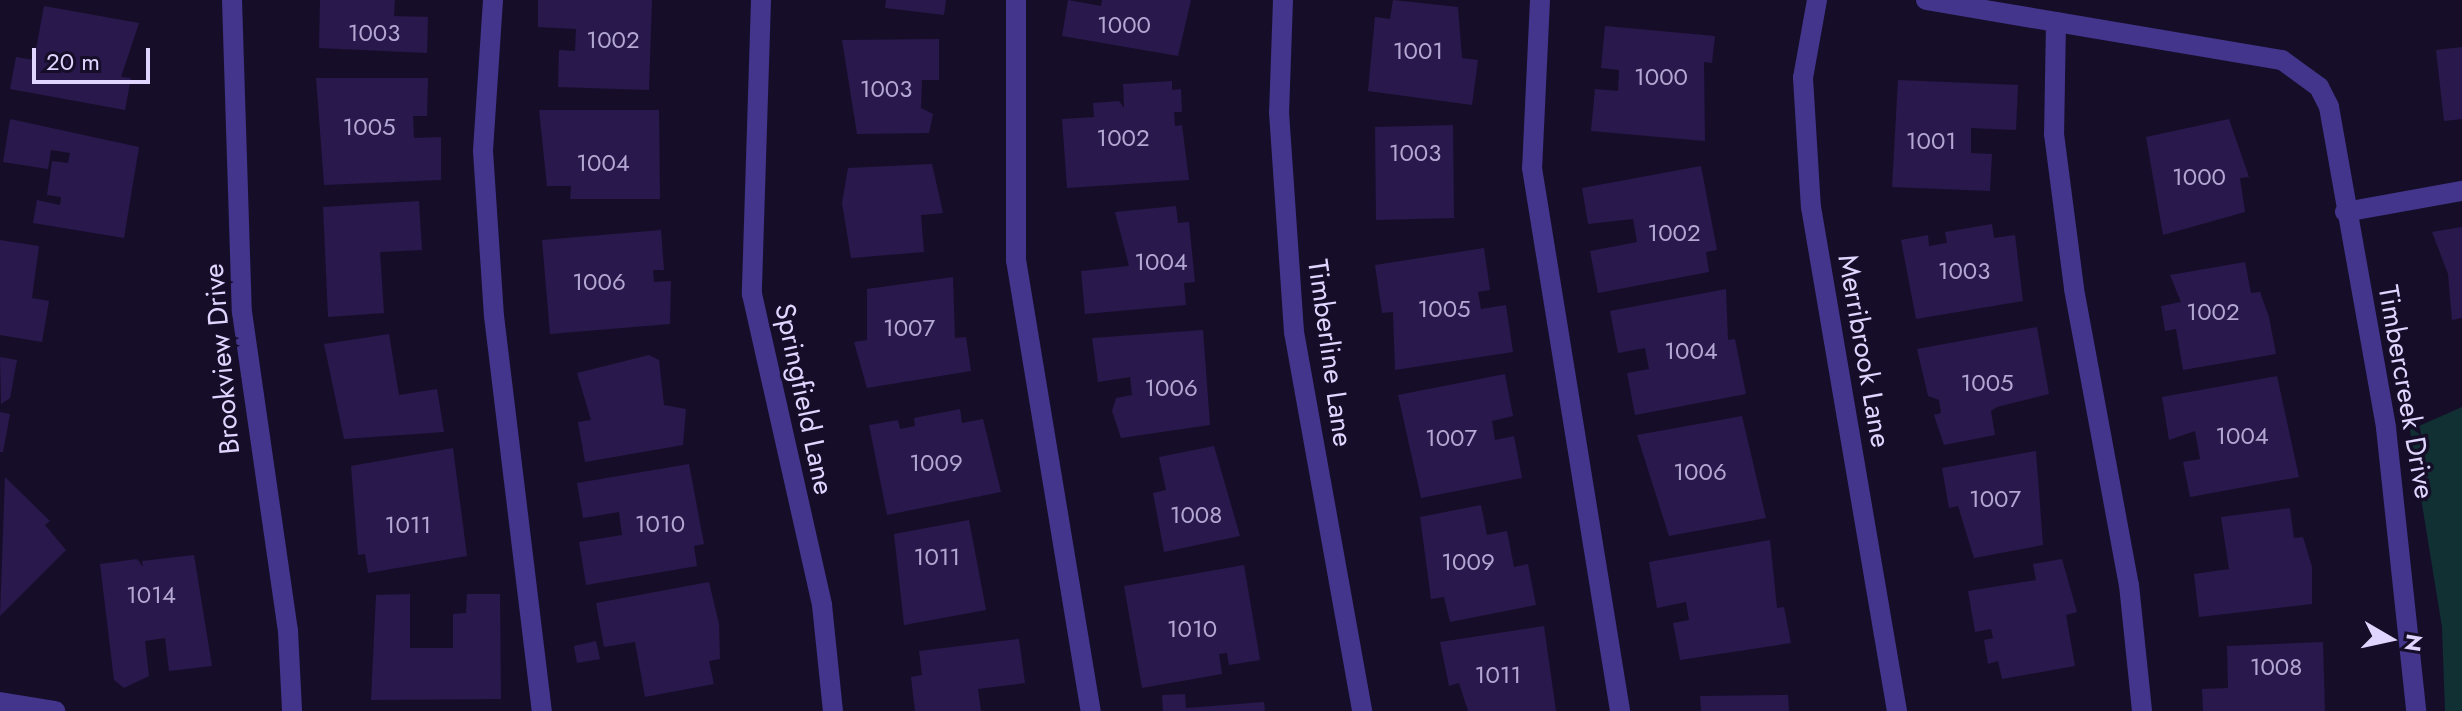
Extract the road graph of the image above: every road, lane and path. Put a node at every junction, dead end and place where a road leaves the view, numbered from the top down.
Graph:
1 (232, 0) edge
2 (493, 0) edge
3 (761, 0) edge
4 (1016, 0) edge
5 (1283, 0) edge
6 (1540, 0) edge
7 (1817, 0) edge
8 (1926, 0) edge
9 (2056, 22) junction
10 (2462, 191) edge
11 (2345, 212) junction
12 (0, 702) edge
13 (55, 711) edge
14 (292, 711) edge
15 (542, 711) edge
16 (833, 711) edge
17 (1091, 711) edge
18 (1362, 711) edge
19 (1620, 711) edge
20 (1897, 711) edge
21 (2142, 711) edge
22 (2416, 711) edge

1 - 14 street, Brookview Drive
2 - 15 street
3 - 16 street, Springfield Lane
4 - 17 street
5 - 18 street, Timberline Lane
6 - 19 street
7 - 20 street, Merribrook Lane
8 - 9 street
9 - 11 street, Timbercreek Drive
9 - 21 street
10 - 11 street
11 - 22 street, Timbercreek Drive
12 - 13 street

